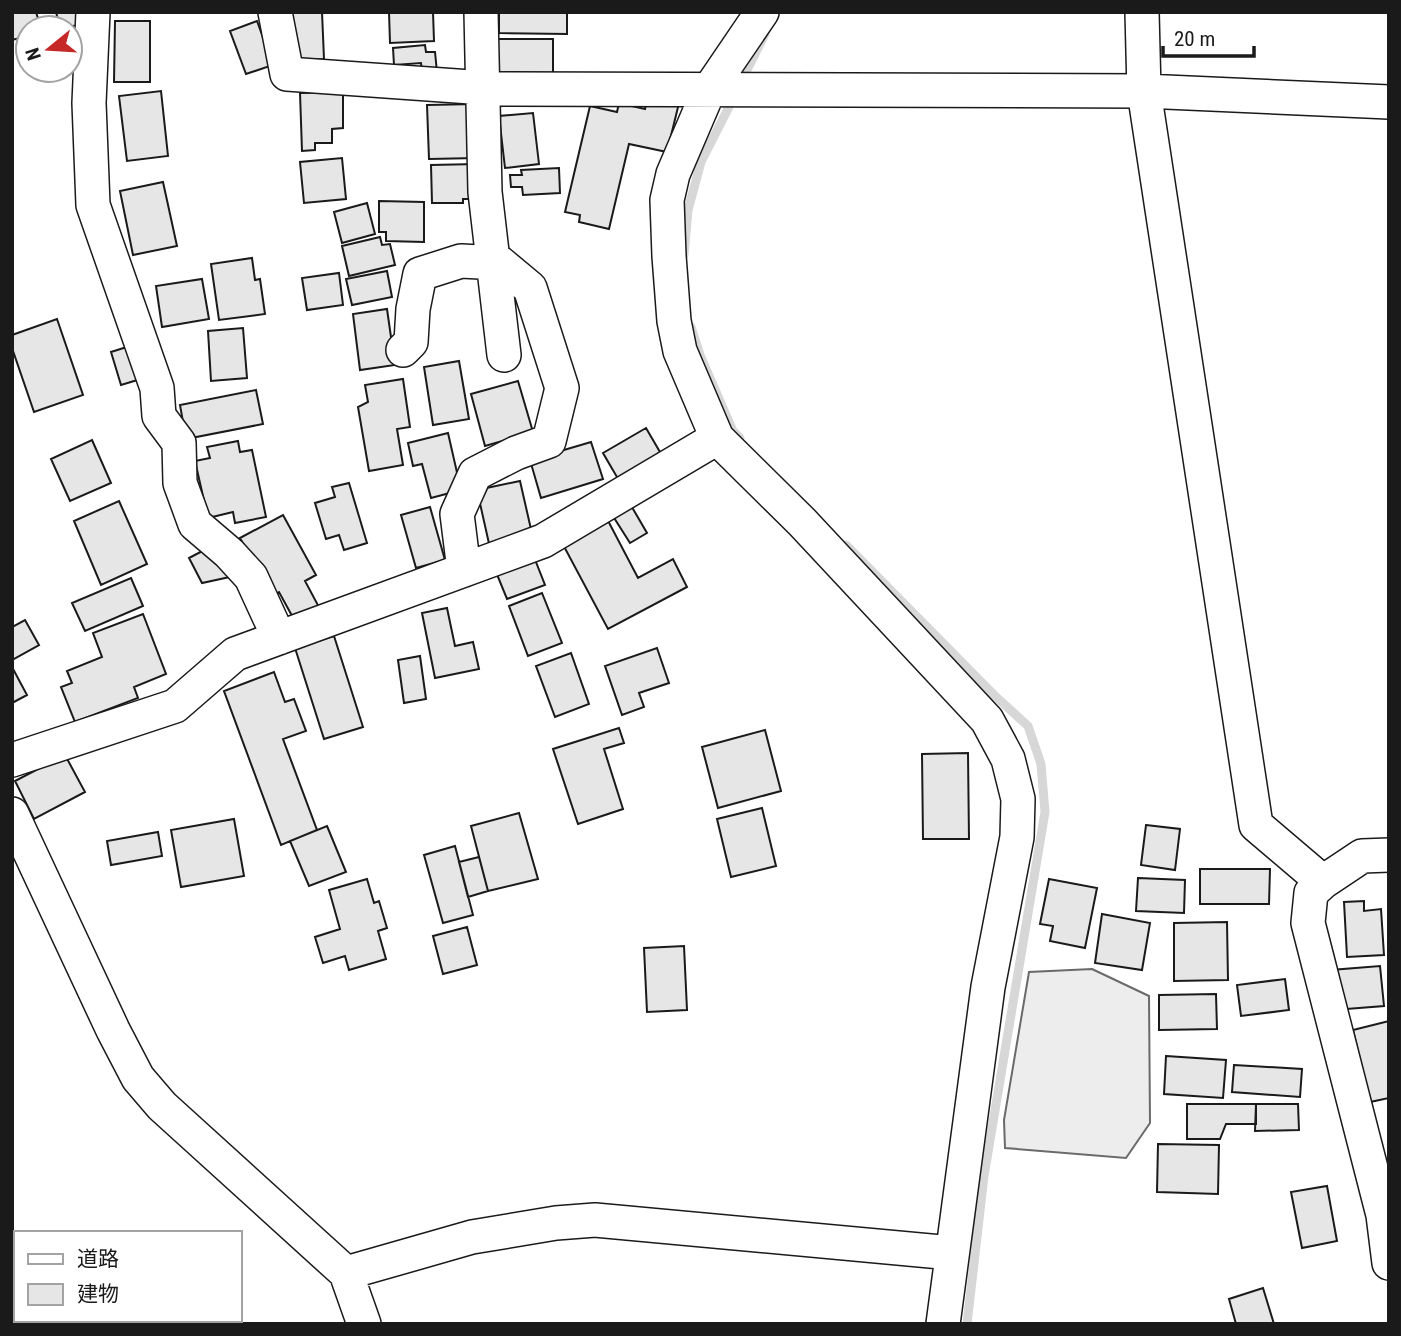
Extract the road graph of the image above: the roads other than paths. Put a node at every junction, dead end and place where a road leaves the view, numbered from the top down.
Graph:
1 (93, 12) edge
2 (275, 12) edge
3 (481, 12) edge
4 (762, 12) edge
5 (1142, 12) edge
6 (483, 88) junction
7 (709, 90) junction
8 (1144, 91) junction
9 (1389, 102) edge
10 (492, 262) junction
11 (403, 350) dead end
12 (504, 355) dead end
13 (717, 438) junction
14 (464, 570) junction
15 (279, 638) junction
16 (12, 760) edge
17 (12, 814) edge
18 (1389, 855) edge
19 (1323, 882) junction
20 (952, 1253) junction
21 (1389, 1263) edge
22 (345, 1273) junction
23 (364, 1324) edge
24 (943, 1324) edge

1 - 15 street
2 - 6 street
3 - 6 street
4 - 7 street
5 - 8 street
6 - 7 street
6 - 10 street
7 - 8 street
7 - 13 street
8 - 9 street
8 - 19 street
10 - 11 street
10 - 12 street
10 - 14 street
13 - 14 street
13 - 20 street
14 - 15 street
15 - 16 street
17 - 22 street
18 - 19 street
19 - 21 street
20 - 22 street
20 - 24 street
22 - 23 street

